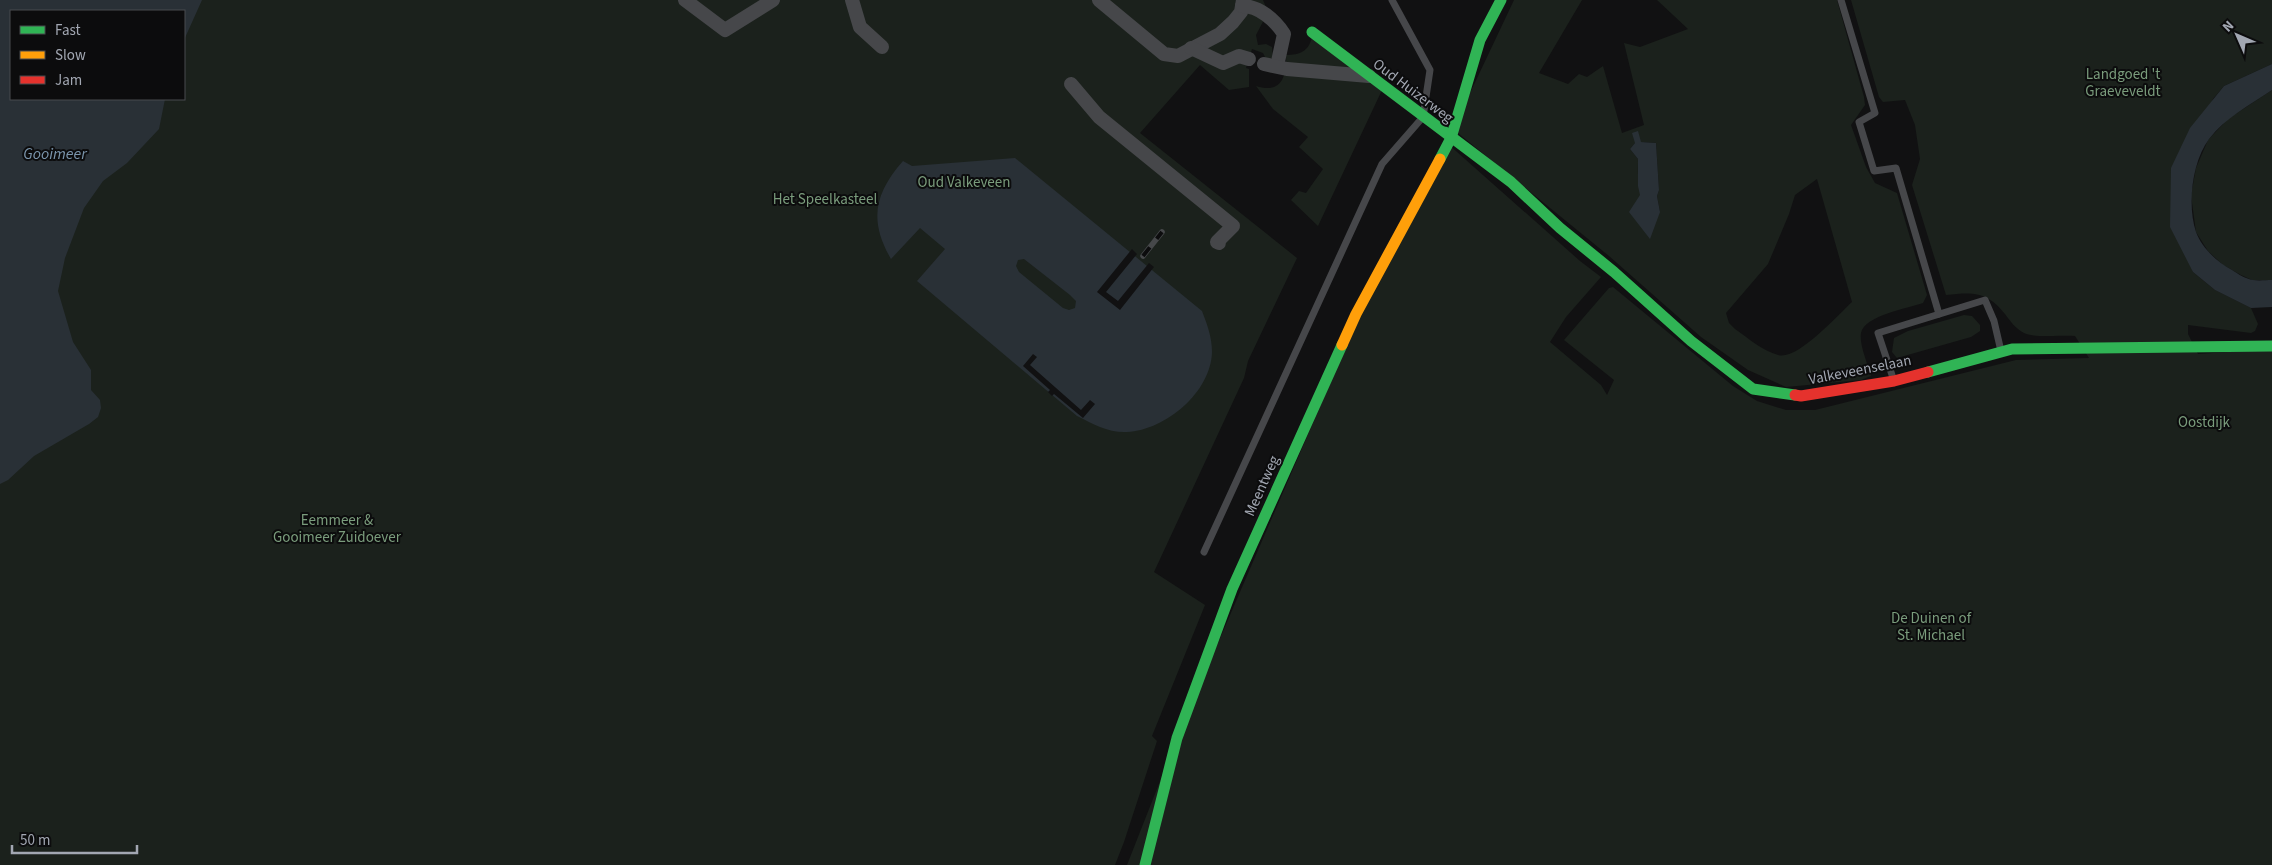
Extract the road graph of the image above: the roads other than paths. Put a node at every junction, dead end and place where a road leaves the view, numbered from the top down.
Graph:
1 (685, 0) edge
2 (773, 0) edge
3 (852, 0) edge
4 (1099, 0) edge
5 (1392, 0) edge
6 (1501, 0) edge
7 (1841, 0) edge
8 (1243, 3) edge
9 (1312, 32) dead end
10 (882, 47) dead end
11 (1191, 48) junction
12 (1249, 59) dead end
13 (1369, 76) junction
14 (1071, 84) dead end
15 (1424, 117) junction
16 (1451, 138) junction
17 (1219, 243) dead end
18 (1939, 314) junction
19 (2272, 346) edge
20 (2002, 352) junction
21 (1894, 381) junction
22 (1204, 552) dead end
23 (1145, 865) edge

1 - 2 street
3 - 10 street
4 - 11 street
5 - 15 lane
6 - 16 street, Oud Huizerweg
7 - 18 lane
8 - 11 street
8 - 13 street
9 - 13 street, Oud Huizerweg
11 - 12 street
13 - 15 street, Oud Huizerweg
14 - 17 street
15 - 16 street, Oud Huizerweg
15 - 22 lane
16 - 21 street, Valkeveenselaan
16 - 23 street, Meentweg
18 - 20 lane
18 - 21 lane
19 - 20 street, Valkeveenselaan
20 - 21 street, Valkeveenselaan

